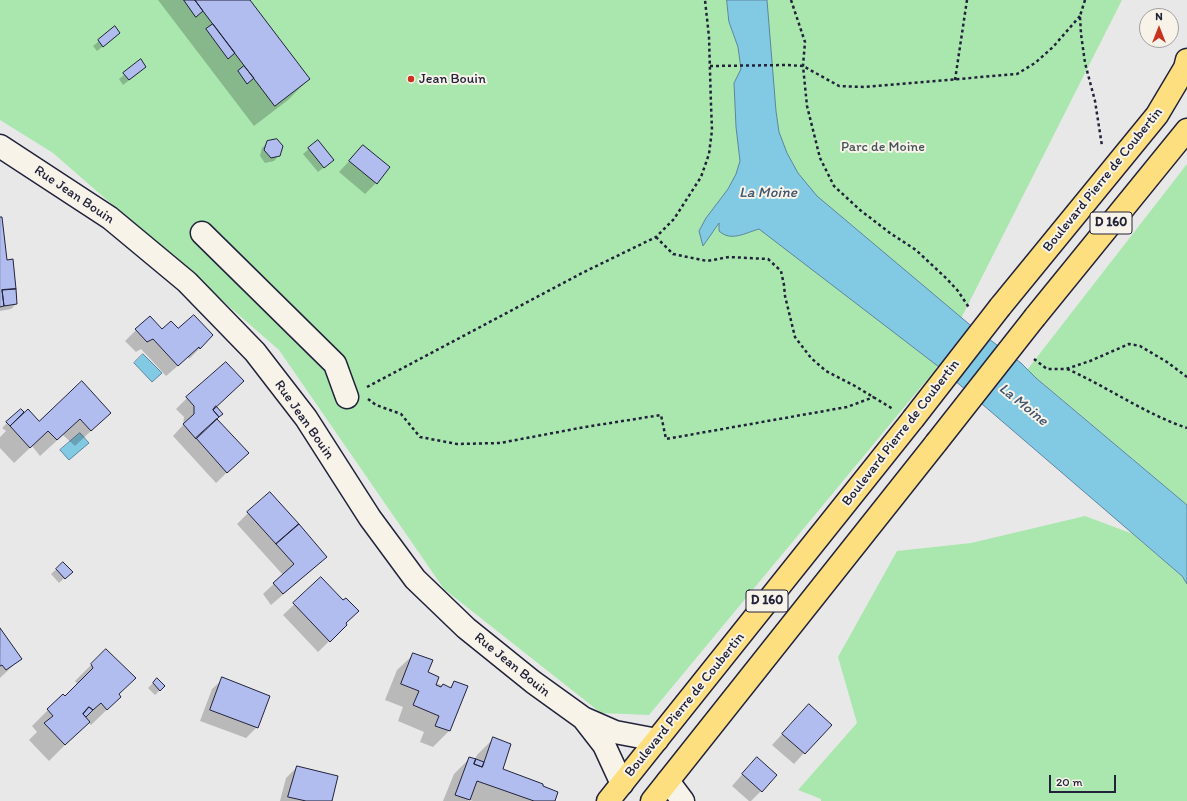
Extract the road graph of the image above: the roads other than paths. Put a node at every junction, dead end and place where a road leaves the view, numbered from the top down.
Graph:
1 (1187, 60) edge
2 (1187, 130) edge
3 (0, 146) edge
4 (202, 233) dead end
5 (353, 394) road end
6 (583, 718) junction
7 (657, 740) junction
8 (668, 781) junction
9 (622, 784) junction
10 (608, 801) edge
11 (652, 801) edge
12 (683, 801) edge

1 - 7 main road, Boulevard Pierre de Coubertin / D 160, bridge
2 - 8 main road, D 160, bridge
3 - 6 street, Rue Jean Bouin
4 - 5 street
6 - 7 street, Rue Jean Bouin
6 - 9 street, Rue Jean Bouin
7 - 9 main road, Boulevard Pierre de Coubertin / D 160
8 - 11 main road, D 160
8 - 12 street
9 - 10 main road, Boulevard Pierre de Coubertin / D 160

